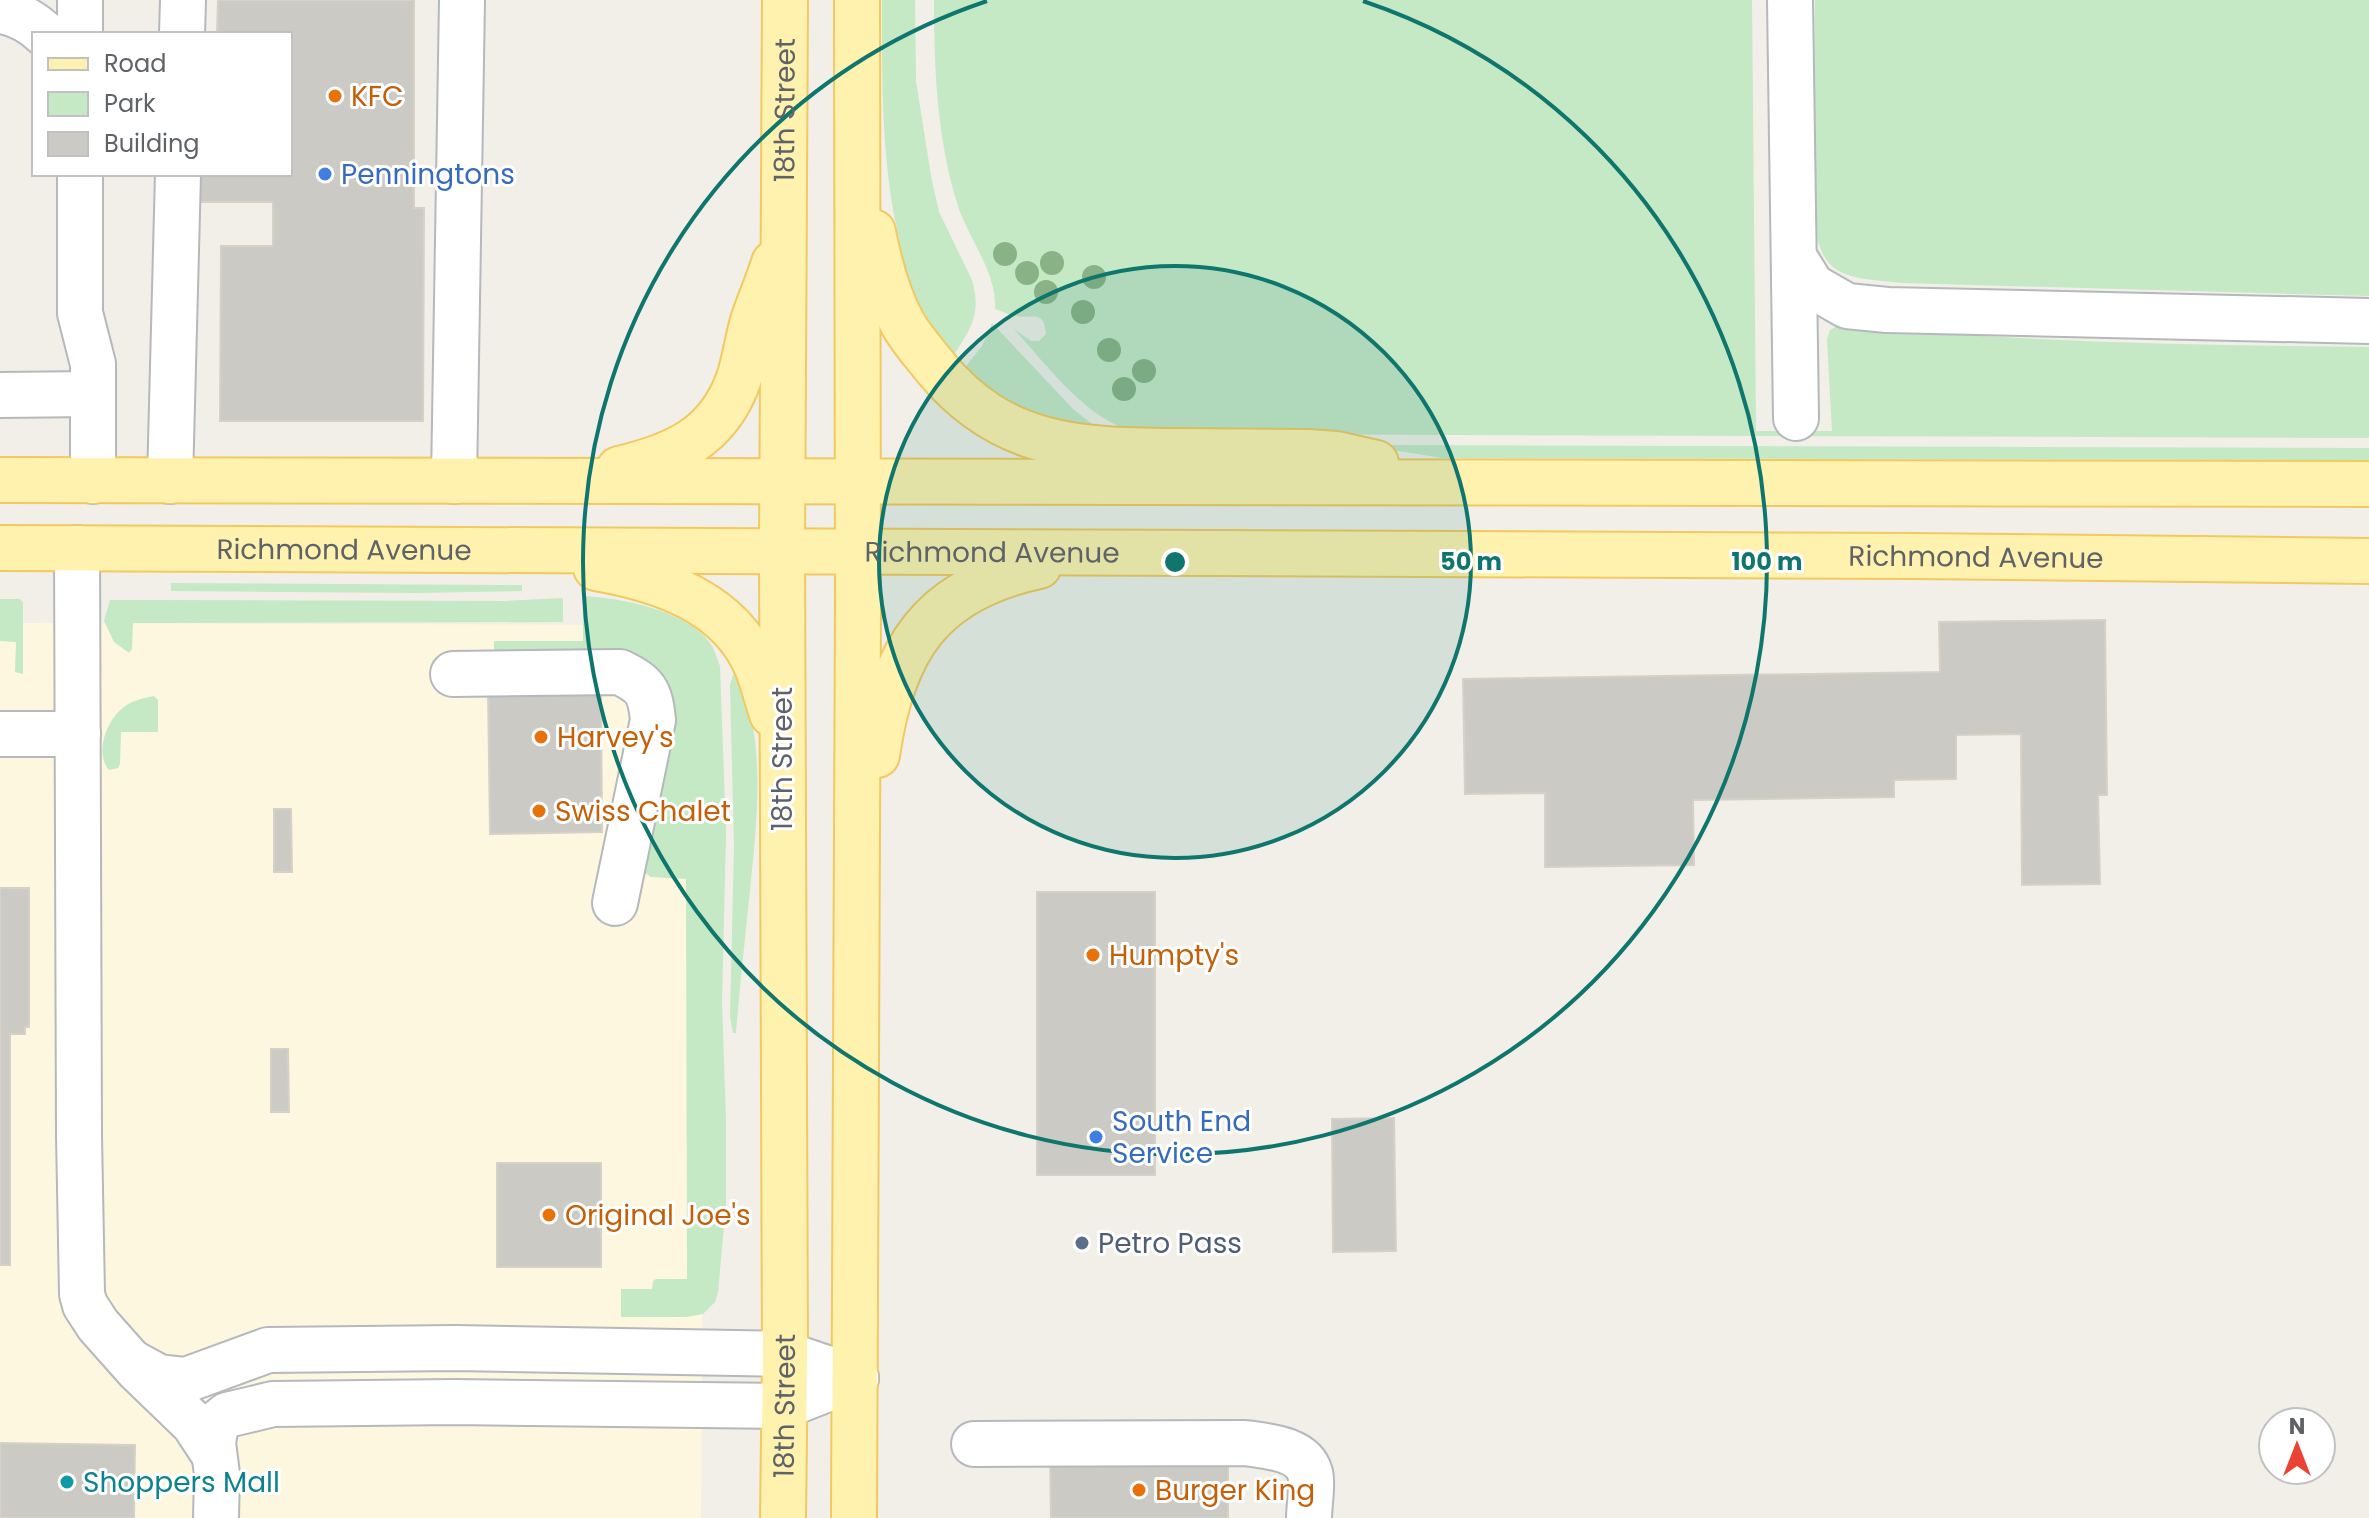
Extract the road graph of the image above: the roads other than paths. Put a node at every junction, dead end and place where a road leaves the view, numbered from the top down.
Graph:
1 (80, 0) edge
2 (183, 0) edge
3 (462, 0) edge
4 (785, 0) edge
5 (857, 0) edge
6 (1790, 0) edge
7 (0, 11) edge
8 (43, 32) edge
9 (80, 32) edge
10 (182, 32) edge
11 (857, 148) junction
12 (80, 176) edge
13 (178, 176) edge
14 (784, 206) junction
15 (1794, 257) junction
16 (2369, 321) edge
17 (93, 394) junction
18 (0, 395) edge
19 (1796, 418) dead end
20 (0, 480) edge
21 (93, 481) junction
22 (170, 481) junction
23 (454, 481) junction
24 (548, 481) junction
25 (858, 482) junction
26 (784, 483) junction
27 (1485, 483) junction
28 (2369, 484) edge
29 (0, 548) edge
30 (77, 548) junction
31 (455, 549) junction
32 (782, 552) junction
33 (858, 553) junction
34 (1149, 554) junction
35 (2369, 561) edge
36 (453, 674) dead end
37 (0, 734) edge
38 (78, 734) junction
39 (782, 770) junction
40 (857, 896) junction
41 (615, 903) dead end
42 (785, 1354) junction
43 (129, 1361) junction
44 (218, 1368) junction
45 (856, 1378) junction
46 (784, 1406) junction
47 (238, 1412) junction
48 (181, 1413) junction
49 (974, 1444) dead end
50 (213, 1453) junction
51 (216, 1518) edge
52 (783, 1518) edge
53 (854, 1518) edge
54 (1309, 1518) edge

1 - 9 lane
2 - 10 lane
3 - 23 lane
4 - 14 main road, 18th Street
5 - 11 main road
6 - 15 lane
7 - 8 lane
11 - 25 main road
11 - 27 main road
12 - 17 lane
13 - 22 lane
14 - 24 main road
14 - 26 main road, 18th Street
15 - 16 lane
15 - 19 lane
17 - 18 lane
17 - 21 lane
20 - 21 main road
21 - 22 main road
22 - 23 main road
23 - 24 main road
24 - 26 main road
25 - 26 main road
25 - 27 main road
25 - 33 main road
26 - 32 main road, 18th Street
27 - 28 main road
29 - 30 main road, Richmond Avenue
30 - 31 main road, Richmond Avenue
30 - 38 lane
31 - 32 main road, Richmond Avenue
31 - 39 main road
32 - 33 main road, Richmond Avenue
32 - 39 main road, 18th Street
33 - 34 main road, Richmond Avenue
33 - 40 main road
34 - 35 main road, Richmond Avenue
34 - 40 main road
36 - 41 lane
37 - 38 lane
38 - 43 lane
39 - 42 main road, 18th Street
40 - 45 main road
42 - 44 lane
42 - 45 lane
42 - 46 main road, 18th Street
43 - 44 lane
43 - 48 lane
44 - 48 lane
45 - 46 lane
45 - 53 main road
46 - 47 lane
46 - 52 main road, 18th Street
47 - 48 lane
47 - 50 lane
48 - 50 lane
49 - 54 lane
50 - 51 lane

